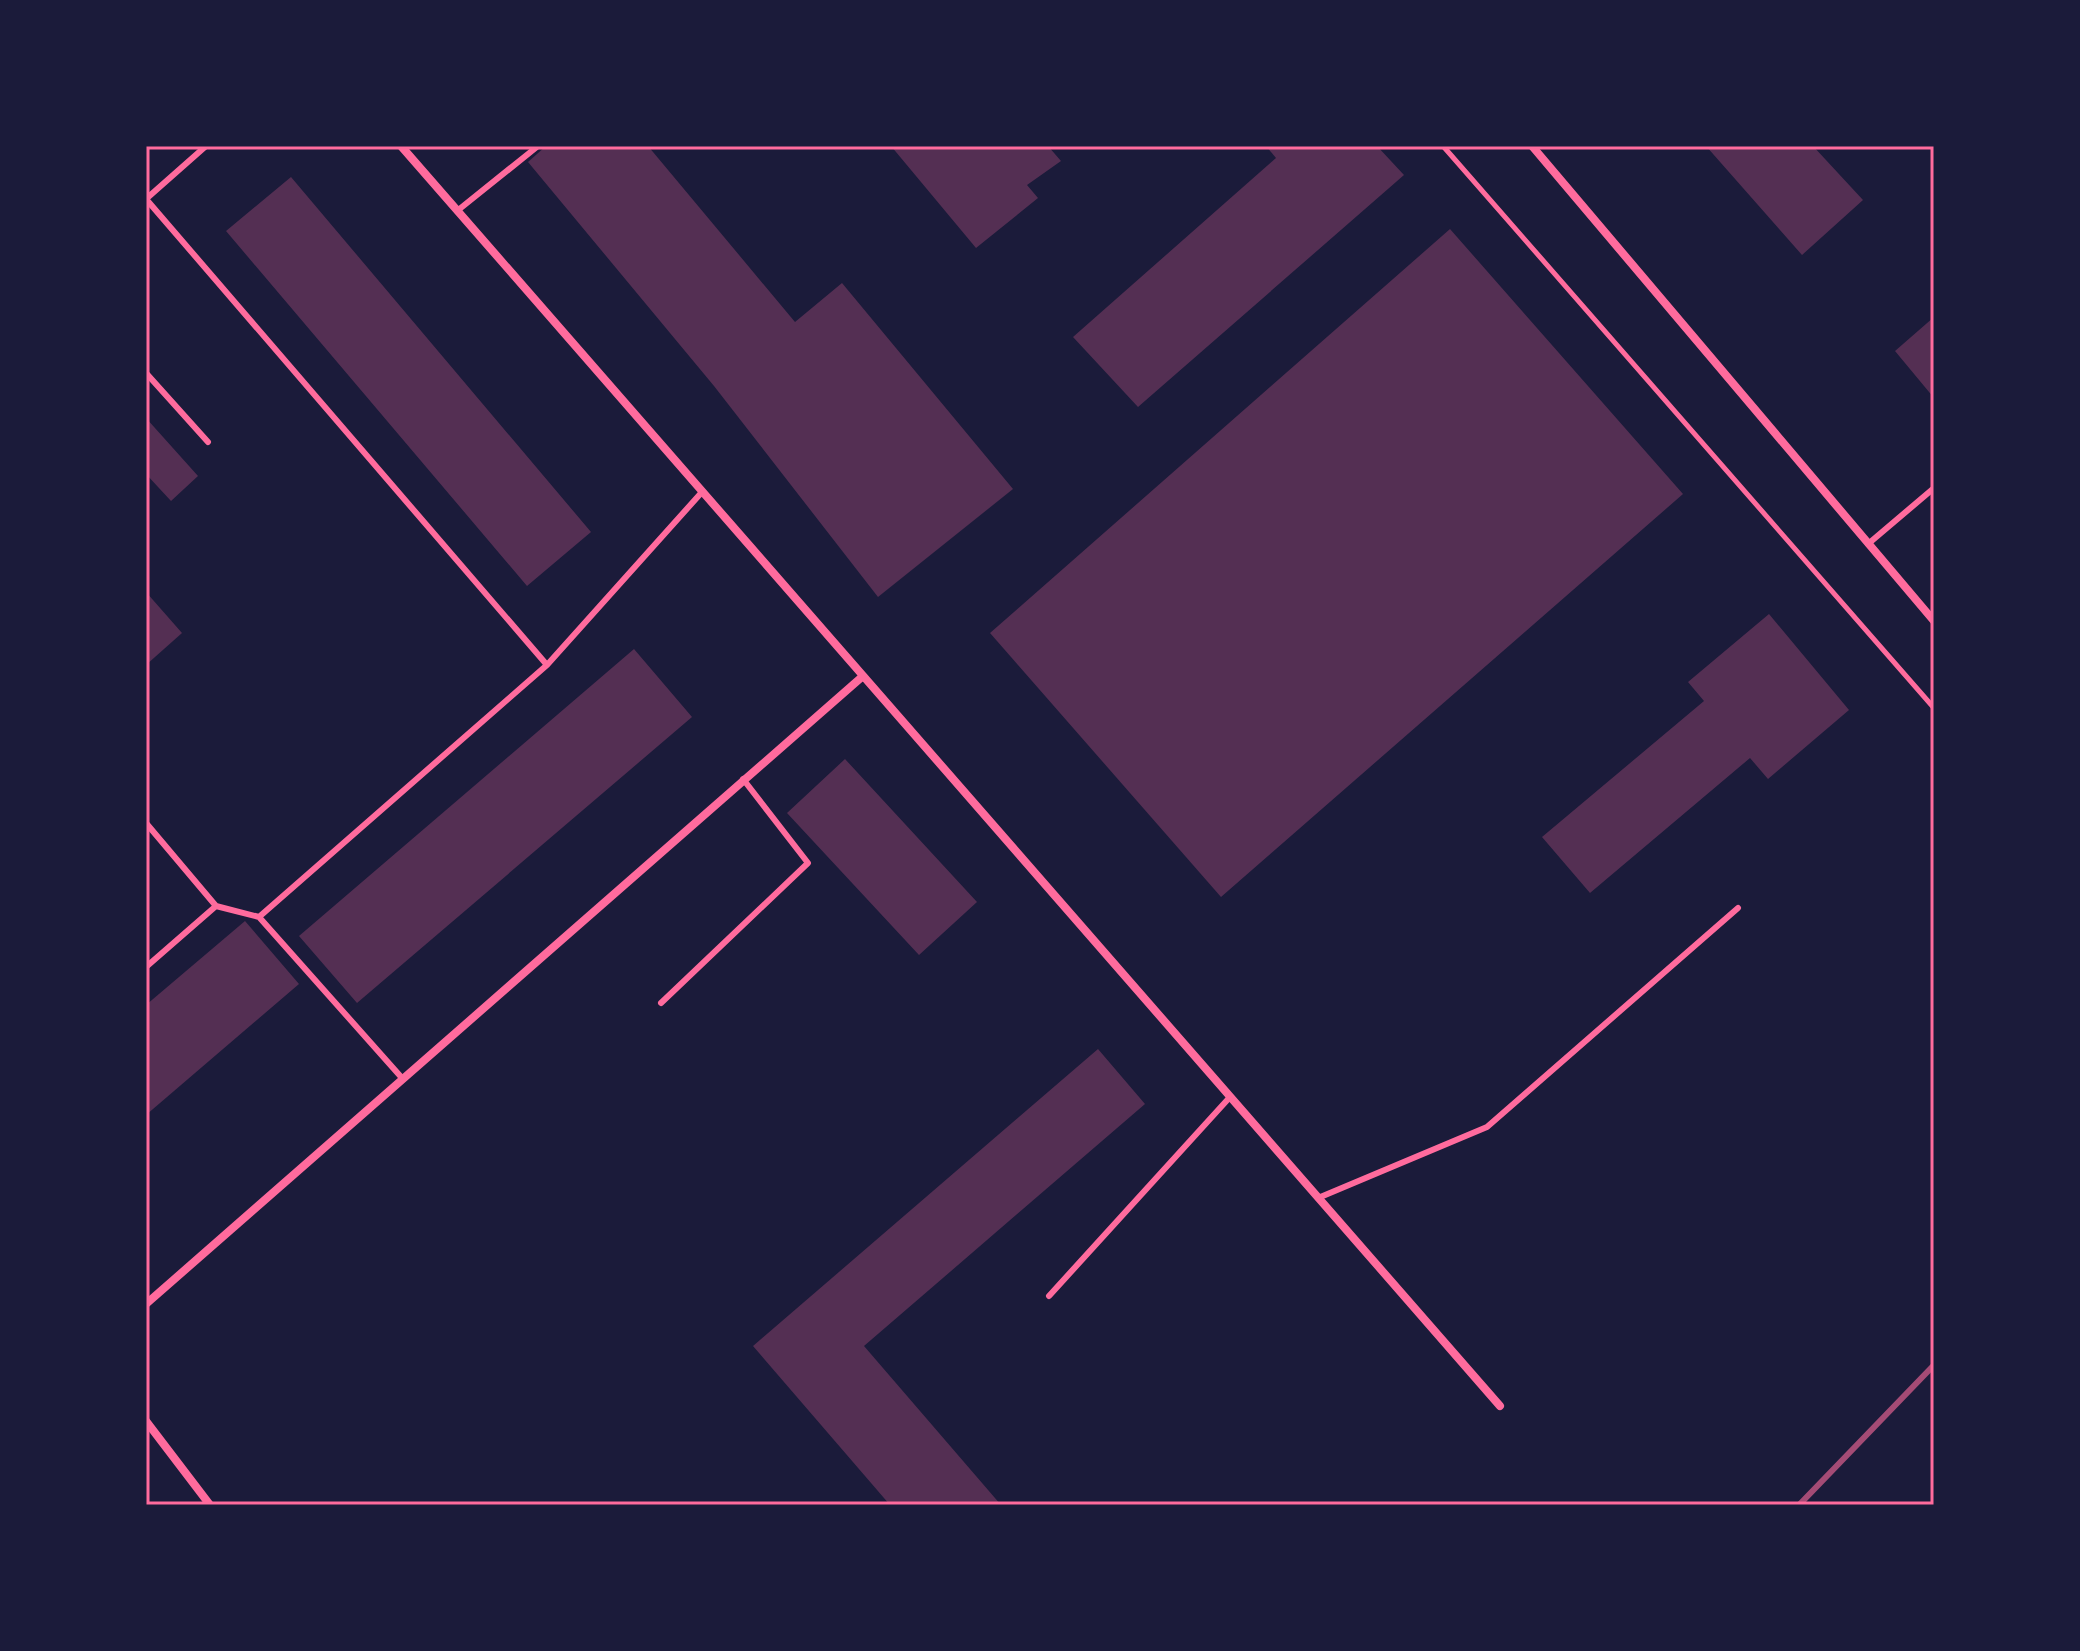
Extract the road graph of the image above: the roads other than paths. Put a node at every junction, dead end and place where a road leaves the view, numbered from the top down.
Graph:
1 (206, 146) edge
2 (401, 146) edge
3 (538, 146) edge
4 (1532, 146) edge
5 (146, 199) edge
6 (457, 211) junction
7 (146, 373) edge
8 (208, 442) dead end
9 (1934, 488) edge
10 (702, 492) junction
11 (1868, 544) junction
12 (1934, 621) edge
13 (547, 665) junction
14 (863, 676) junction
15 (743, 779) junction
16 (146, 823) edge
17 (216, 906) junction
18 (1738, 908) dead end
19 (259, 917) junction
20 (146, 967) edge
21 (661, 1003) dead end
22 (402, 1078) junction
23 (1230, 1097) junction
24 (1318, 1198) junction
25 (1049, 1296) dead end
26 (146, 1304) edge
27 (1500, 1406) dead end
28 (146, 1421) edge
29 (210, 1505) edge

1 - 5 lane
2 - 6 street
3 - 6 lane
4 - 11 street
5 - 13 lane
6 - 10 street
7 - 8 lane
9 - 11 lane
10 - 13 lane
10 - 14 street
11 - 12 street
13 - 19 lane
14 - 15 street
14 - 23 street
15 - 21 lane
15 - 22 street
16 - 17 lane
17 - 19 lane
17 - 20 lane
18 - 24 lane
19 - 22 lane
22 - 26 street
23 - 24 street
23 - 25 lane
24 - 27 street
28 - 29 street

